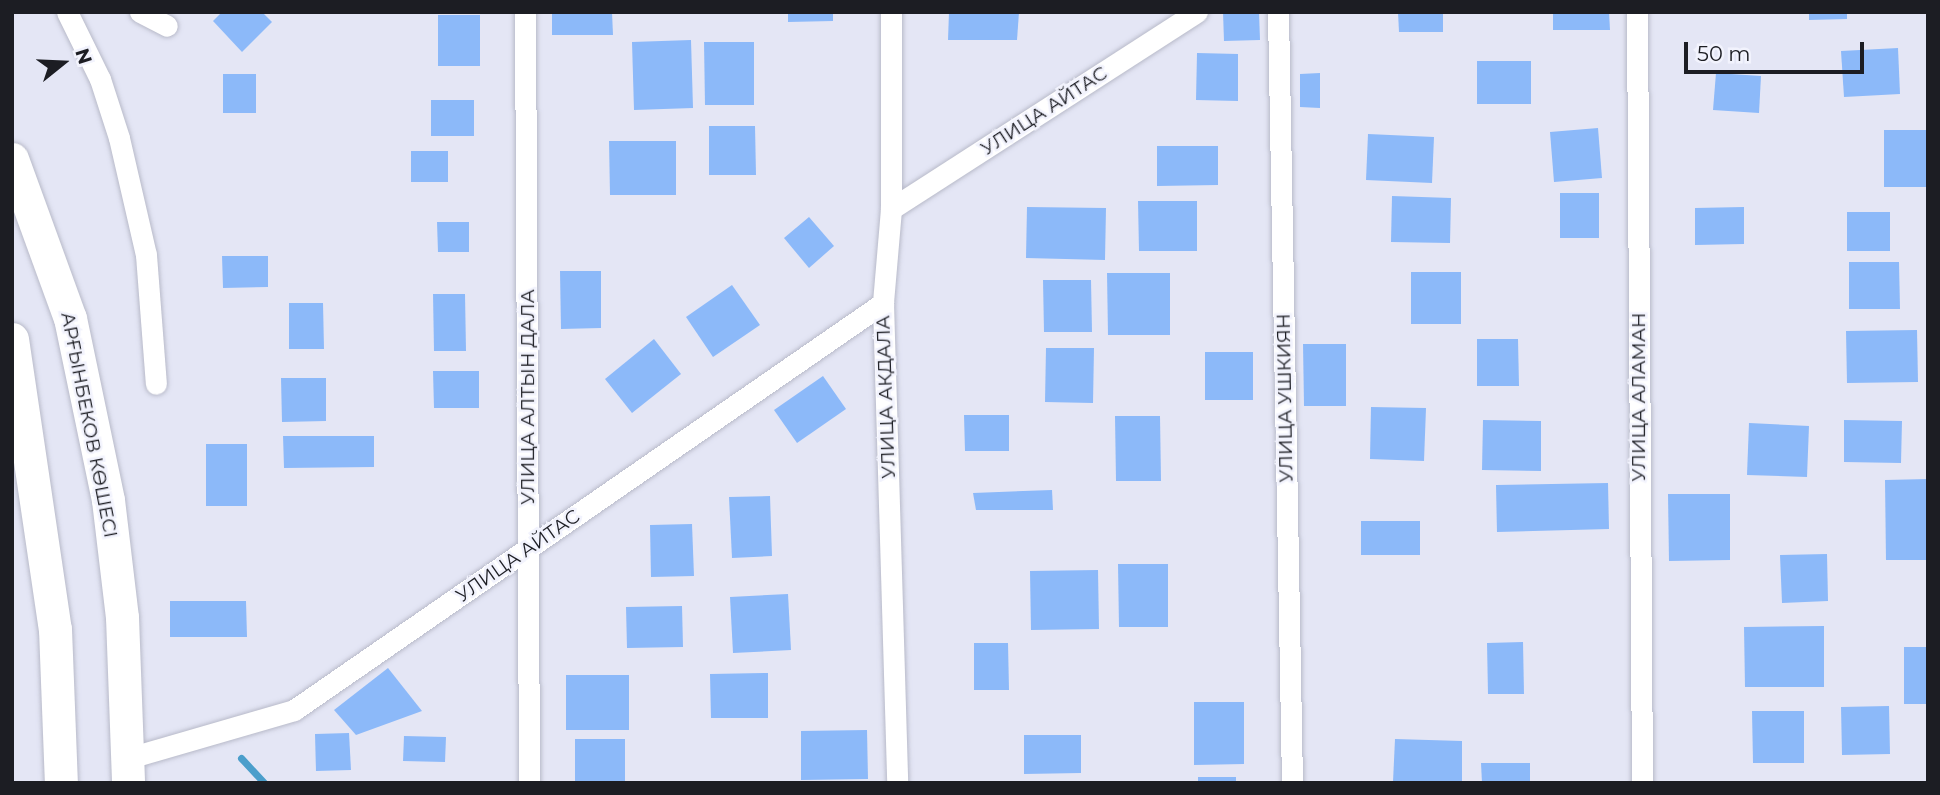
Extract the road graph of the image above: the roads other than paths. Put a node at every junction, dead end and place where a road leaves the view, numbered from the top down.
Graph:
1 (67, 12) edge
2 (140, 12) edge
3 (525, 12) edge
4 (891, 12) edge
5 (1197, 12) edge
6 (1278, 12) edge
7 (1637, 12) edge
8 (167, 26) dead end
9 (12, 159) edge
10 (891, 209) junction
11 (883, 303) junction
12 (12, 339) edge
13 (156, 384) dead end
14 (529, 549) junction
15 (129, 771) edge
16 (61, 783) edge
17 (529, 783) edge
18 (897, 783) edge
19 (1292, 783) edge
20 (1642, 783) edge

1 - 13 street
2 - 8 street
3 - 14 street, УЛИЦА АЛТЫН ДАЛА
4 - 10 street, УЛИЦА АКДАЛА
5 - 10 street, УЛИЦА АЙТАС
6 - 19 street, УЛИЦА УШКИЯН
7 - 20 street, УЛИЦА АЛАМАН
9 - 15 main road, АРҒЫНБЕКОВ КӨШЕСІ
10 - 11 street, УЛИЦА АКДАЛА
11 - 14 street, УЛИЦА АЙТАС
11 - 18 street, УЛИЦА АКДАЛА
12 - 16 main road
14 - 15 street, УЛИЦА АЙТАС
14 - 17 street, УЛИЦА АЛТЫН ДАЛА

